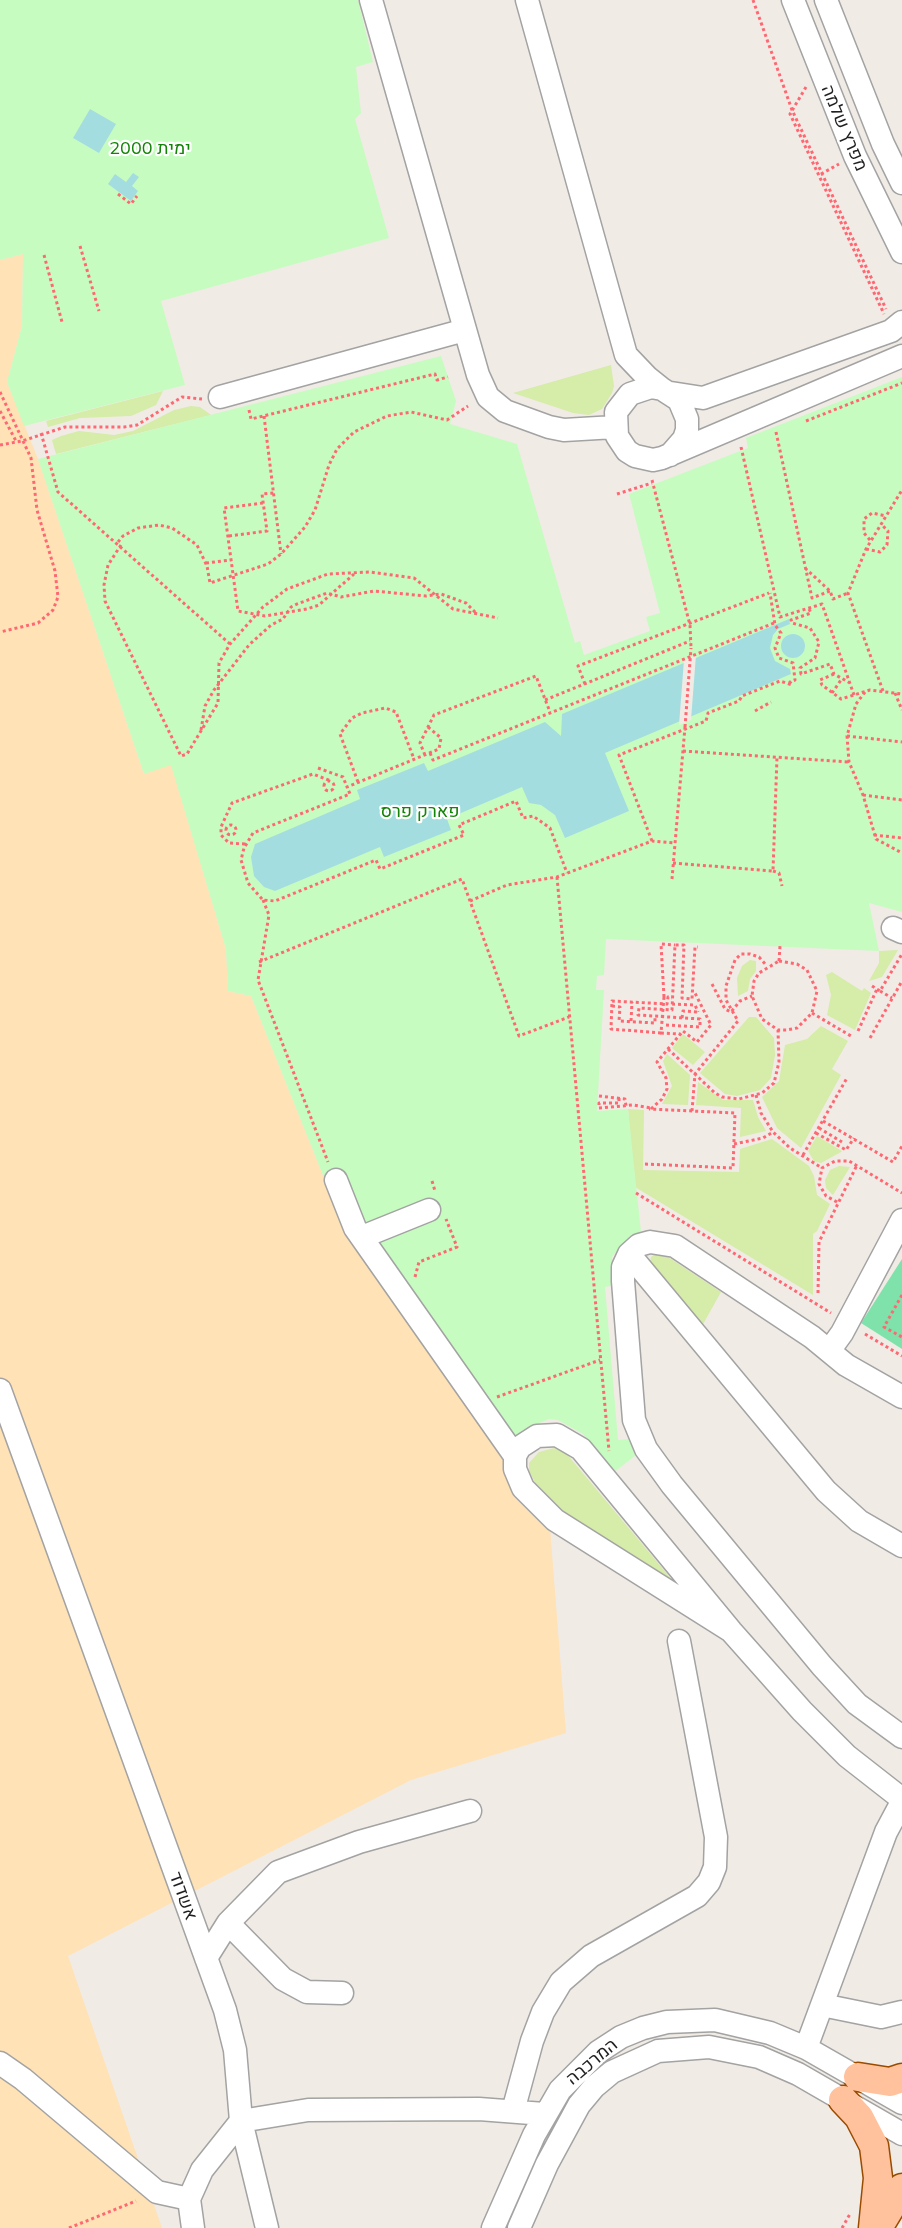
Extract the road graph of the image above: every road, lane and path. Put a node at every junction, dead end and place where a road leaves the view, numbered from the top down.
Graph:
1 (371, 0) edge
2 (526, 0) edge
3 (753, 0) edge
4 (793, 0) edge
5 (826, 0) edge
6 (818, 68) junction
7 (792, 110) junction
8 (902, 183) edge
9 (118, 194) dead end
10 (137, 196) dead end
11 (80, 246) dead end
12 (902, 252) edge
13 (44, 255) dead end
14 (99, 311) dead end
15 (62, 322) dead end
16 (897, 326) edge
17 (465, 330) junction
18 (626, 355) junction
19 (902, 356) edge
20 (448, 377) dead end
21 (667, 391) junction
22 (0, 392) edge
23 (214, 400) joint
24 (468, 406) dead end
25 (0, 411) edge
26 (264, 416) junction
27 (251, 419) dead end
28 (616, 419) junction
29 (776, 432) dead end
30 (40, 433) junction
31 (22, 441) junction
32 (16, 442) junction
33 (0, 445) edge
34 (740, 445) dead end
35 (670, 455) junction
36 (902, 490) edge
37 (274, 493) junction
38 (617, 494) dead end
39 (263, 502) junction
40 (886, 516) junction
41 (881, 524) junction
42 (228, 536) junction
43 (871, 540) junction
44 (120, 544) junction
45 (866, 549) junction
46 (281, 554) junction
47 (231, 560) junction
48 (206, 563) junction
49 (805, 568) junction
50 (356, 573) junction
51 (233, 577) junction
52 (830, 591) junction
53 (772, 592) junction
54 (848, 593) junction
55 (331, 594) junction
56 (434, 594) junction
57 (809, 609) junction
58 (286, 613) junction
59 (477, 614) junction
60 (256, 615) junction
61 (498, 618) dead end
62 (774, 624) junction
63 (690, 625) junction
64 (0, 632) edge
65 (691, 641) junction
66 (230, 644) junction
67 (834, 674) junction
68 (841, 680) junction
69 (850, 683) junction
70 (585, 684) junction
71 (219, 686) junction
72 (883, 691) junction
73 (865, 692) junction
74 (832, 693) junction
75 (895, 693) junction
76 (902, 694) edge
77 (854, 695) junction
78 (545, 700) junction
79 (771, 702) dead end
80 (902, 710) edge
81 (755, 711) dead end
82 (550, 712) junction
83 (428, 728) junction
84 (685, 728) junction
85 (201, 730) junction
86 (847, 736) junction
87 (902, 742) edge
88 (683, 751) junction
89 (430, 753) junction
90 (425, 755) junction
91 (777, 757) junction
92 (414, 759) junction
93 (849, 762) junction
94 (318, 768) dead end
95 (331, 781) dead end
96 (358, 782) junction
97 (346, 787) junction
98 (863, 795) junction
99 (902, 800) edge
100 (222, 825) junction
101 (227, 827) dead end
102 (874, 835) junction
103 (902, 838) edge
104 (652, 841) junction
105 (675, 843) junction
106 (245, 844) junction
107 (902, 853) edge
108 (673, 863) junction
109 (773, 871) junction
110 (567, 873) junction
111 (557, 877) junction
112 (672, 879) dead end
113 (782, 886) dead end
114 (263, 900) junction
115 (470, 901) junction
116 (675, 945) junction
117 (780, 946) dead end
118 (698, 947) dead end
119 (902, 954) edge
120 (260, 962) junction
121 (779, 962) junction
122 (767, 966) junction
123 (902, 981) edge
124 (712, 984) dead end
125 (872, 986) dead end
126 (693, 990) junction
127 (879, 990) junction
128 (752, 996) junction
129 (672, 998) junction
130 (892, 999) junction
131 (632, 1002) junction
132 (656, 1004) junction
133 (663, 1004) junction
134 (672, 1004) junction
135 (612, 1006) junction
136 (656, 1009) junction
137 (731, 1012) junction
138 (812, 1013) junction
139 (569, 1016) junction
140 (655, 1016) junction
141 (682, 1018) junction
142 (631, 1022) junction
143 (666, 1025) dead end
144 (778, 1030) junction
145 (858, 1031) dead end
146 (661, 1033) junction
147 (680, 1034) junction
148 (851, 1036) dead end
149 (870, 1038) dead end
150 (668, 1049) junction
151 (695, 1074) junction
152 (847, 1078) dead end
153 (756, 1095) junction
154 (599, 1096) dead end
155 (619, 1098) junction
156 (626, 1106) junction
157 (652, 1108) junction
158 (692, 1111) junction
159 (823, 1120) junction
160 (819, 1128) junction
161 (773, 1132) junction
162 (816, 1132) junction
163 (854, 1138) junction
164 (842, 1142) dead end
165 (734, 1143) junction
166 (902, 1146) edge
167 (803, 1155) junction
168 (645, 1164) dead end
169 (856, 1166) junction
170 (822, 1168) junction
171 (336, 1180) joint
172 (432, 1181) dead end
173 (636, 1193) dead end
174 (902, 1193) edge
175 (837, 1202) junction
176 (437, 1206) junction
177 (902, 1220) edge
178 (362, 1237) junction
179 (629, 1254) junction
180 (417, 1284) dead end
181 (819, 1293) dead end
182 (902, 1295) edge
183 (848, 1323) junction
184 (902, 1337) edge
185 (829, 1351) junction
186 (902, 1356) edge
187 (600, 1360) junction
188 (0, 1390) edge
189 (489, 1397) dead end
190 (902, 1397) edge
191 (515, 1456) junction
192 (610, 1459) dead end
193 (902, 1546) edge
194 (731, 1631) junction
195 (679, 1641) dead end
196 (902, 1737) edge
197 (902, 1800) edge
198 (470, 1811) dead end
199 (894, 1835) edge
200 (228, 1923) junction
201 (206, 1959) junction
202 (342, 1994) dead end
203 (822, 2005) junction
204 (900, 2021) edge
205 (806, 2049) junction
206 (0, 2063) edge
207 (902, 2078) edge
208 (850, 2088) junction
209 (902, 2103) edge
210 (513, 2111) junction
211 (544, 2114) junction
212 (241, 2121) junction
213 (902, 2134) edge
214 (902, 2188) edge
215 (157, 2192) junction
216 (189, 2199) junction
217 (69, 2228) edge
218 (193, 2228) edge
219 (267, 2228) edge
220 (493, 2228) edge
221 (519, 2228) edge
222 (873, 2228) edge
223 (878, 2228) edge

1 - 17 street
2 - 18 street
3 - 7 path
4 - 6 street, מפרץ שלמה
5 - 8 street, מפרץ שלמה
6 - 7 path
6 - 12 street, מפרץ שלמה
7 - 16 path
9 - 10 path
11 - 14 path
13 - 15 path
16 - 21 street
17 - 23 street
17 - 28 street
18 - 21 street
18 - 28 street
19 - 35 street
20 - 26 path
21 - 28 street
21 - 35 street
22 - 31 path
23 - 30 path
24 - 46 path
25 - 32 path
26 - 27 path
26 - 37 path
28 - 35 street
29 - 49 path
30 - 31 path
30 - 44 path
31 - 32 path
31 - 64 path
32 - 33 path
34 - 53 path
36 - 40 path
37 - 39 path
37 - 46 path
38 - 63 path
39 - 42 path
39 - 42 path
40 - 41 path
40 - 43 path
41 - 43 path
41 - 45 path
42 - 47 path
43 - 45 path
44 - 48 path
44 - 66 path
44 - 85 path
45 - 54 path
46 - 51 path
47 - 48 path
47 - 51 path
48 - 51 path
49 - 52 path
49 - 52 path
50 - 55 path
50 - 56 path
50 - 60 path
51 - 60 path
52 - 54 path
53 - 57 path
53 - 62 path
53 - 63 path
54 - 72 path
55 - 56 path
55 - 58 path
55 - 58 path
56 - 59 path
56 - 59 path
57 - 67 path
57 - 69 path
58 - 60 path
58 - 71 path
59 - 61 path
60 - 66 path
62 - 82 path
62 - 84 path
63 - 65 path
63 - 70 path
65 - 70 path
65 - 84 path, bridge
66 - 71 path
67 - 68 path
67 - 74 path
68 - 69 path
68 - 74 path
69 - 77 path
70 - 78 path
71 - 85 path
71 - 85 path
72 - 73 path
72 - 75 path
73 - 77 path
73 - 86 path
74 - 77 path
75 - 76 path
75 - 80 path
78 - 82 path
78 - 83 path
79 - 81 path
82 - 89 path
83 - 89 path
83 - 90 path
84 - 88 path
84 - 104 path
86 - 87 path
86 - 93 path
88 - 91 path
88 - 105 path
89 - 90 path
90 - 92 path
91 - 93 path
91 - 109 path
92 - 96 path
92 - 96 path
93 - 98 path
94 - 97 path
95 - 100 path
96 - 97 path
97 - 106 path
98 - 99 path
98 - 102 path
100 - 101 path
100 - 106 path
102 - 103 path
102 - 107 path
104 - 105 path
104 - 110 path
105 - 108 path
106 - 114 path
108 - 109 path
108 - 112 path
109 - 113 path
110 - 111 path
110 - 114 path
111 - 115 path
111 - 139 path
114 - 120 path
115 - 120 path
115 - 139 path
116 - 126 path
116 - 129 path
116 - 133 path, bridge
117 - 121 path
118 - 126 path
119 - 127 path
120 - 171 path
121 - 122 path
121 - 138 path
122 - 128 path
122 - 137 path
123 - 130 path
124 - 137 path
125 - 127 path
126 - 147 path
127 - 130 path
127 - 145 path
128 - 137 path
128 - 144 path
129 - 133 path
129 - 134 path
130 - 149 path
131 - 132 path
131 - 135 path
131 - 142 path
132 - 133 path
132 - 136 path
133 - 146 path, bridge
134 - 136 path
134 - 141 path
135 - 142 path
135 - 146 path
136 - 140 path
137 - 151 path
138 - 144 path
138 - 148 path
139 - 187 path
140 - 141 path
140 - 142 path
141 - 143 path
144 - 153 path
146 - 147 path, bridge
147 - 150 path
150 - 151 path
150 - 157 path
151 - 153 path
151 - 158 path
152 - 159 path
153 - 161 path
154 - 155 path
155 - 156 path
155 - 156 path
156 - 157 path
157 - 158 path
158 - 165 path
159 - 160 path
159 - 163 path
160 - 162 path
160 - 164 path
161 - 165 path
161 - 167 path
162 - 163 path
162 - 167 path
163 - 166 path
165 - 168 path
167 - 170 path
169 - 170 path
169 - 174 path
169 - 175 path
170 - 175 path
171 - 178 street
172 - 176 path
173 - 183 path
175 - 181 path
176 - 178 street
176 - 180 path
177 - 183 street
178 - 191 street
179 - 185 street
179 - 193 street
179 - 196 street
182 - 184 path
183 - 185 street
183 - 186 path
185 - 190 street
187 - 189 path
187 - 192 path
188 - 201 street, אשדוד
191 - 194 street
191 - 194 street
194 - 197 street
195 - 210 street
197 - 199 street
198 - 200 street
199 - 203 street
200 - 201 street
200 - 202 street
201 - 212 street, אשדוד
203 - 204 street
203 - 205 street
205 - 208 street, המרכבה
205 - 211 street, המרכבה
206 - 215 street
207 - 208 main road
208 - 209 street, המרכבה
208 - 213 street, המרכבה
208 - 221 street, המרכבה
208 - 222 main road
210 - 211 street
210 - 212 street
211 - 220 street, המרכבה
212 - 216 street
212 - 219 street, אשדוד
214 - 223 main road
215 - 216 street
215 - 217 path
216 - 218 street

